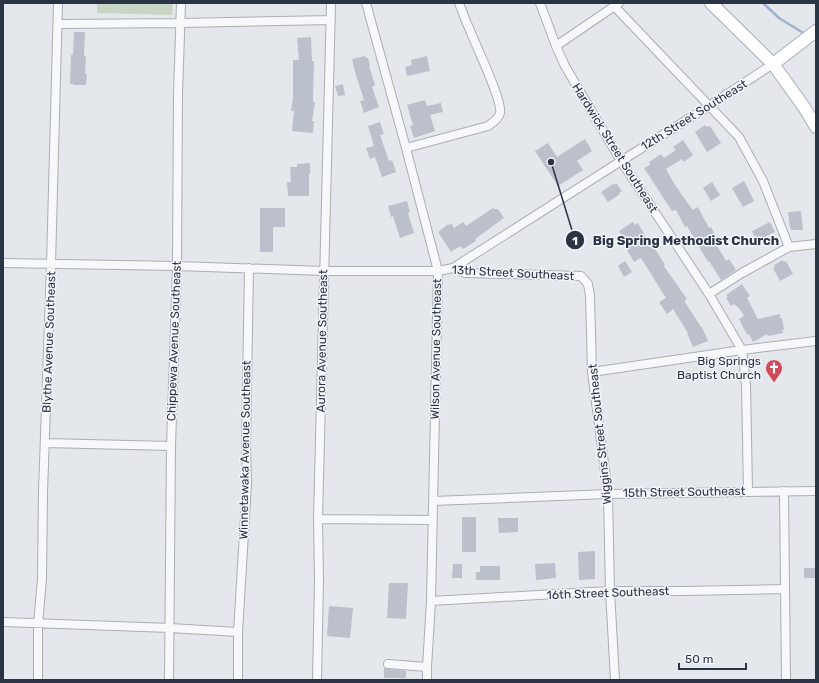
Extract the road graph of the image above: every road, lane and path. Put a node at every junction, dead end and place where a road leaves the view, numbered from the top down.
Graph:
1 (58, 3) edge
2 (181, 3) edge
3 (331, 3) edge
4 (366, 3) edge
5 (459, 3) edge
6 (540, 3) edge
7 (711, 3) edge
8 (617, 5) edge
9 (331, 20) junction
10 (180, 23) junction
11 (58, 24) junction
12 (816, 31) edge
13 (556, 46) junction
14 (773, 64) junction
15 (709, 106) junction
16 (816, 127) edge
17 (406, 148) junction
18 (621, 161) junction
19 (816, 244) edge
20 (789, 247) junction
21 (3, 263) edge
22 (52, 264) junction
23 (177, 266) junction
24 (249, 268) junction
25 (453, 268) junction
26 (324, 270) junction
27 (438, 271) junction
28 (588, 284) joint
29 (709, 294) junction
30 (816, 341) edge
31 (742, 350) junction
32 (592, 372) junction
33 (45, 443) junction
34 (172, 446) junction
35 (784, 491) junction
36 (816, 491) edge
37 (748, 492) junction
38 (608, 494) junction
39 (432, 501) junction
40 (318, 519) junction
41 (432, 520) junction
42 (785, 589) junction
43 (610, 591) junction
44 (431, 601) junction
45 (3, 622) edge
46 (38, 624) junction
47 (170, 628) junction
48 (238, 632) junction
49 (388, 664) dead end
50 (427, 667) junction
51 (38, 680) edge
52 (169, 680) edge
53 (238, 680) edge
54 (317, 680) edge
55 (427, 680) edge
56 (615, 680) edge
57 (786, 680) edge

1 - 11 street, Blythe Avenue Southeast
2 - 10 street, Chippewa Avenue Southeast
3 - 9 street, Aurora Avenue Southeast
4 - 17 street, Wilson Avenue Southeast
5 - 17 street
6 - 13 street, Hardwick Street Southeast
7 - 14 main road
8 - 13 street
8 - 15 street
9 - 10 street
9 - 26 street, Aurora Avenue Southeast
10 - 11 street
10 - 23 street, Chippewa Avenue Southeast
11 - 22 street, Blythe Avenue Southeast
12 - 14 main road
13 - 18 street, Hardwick Street Southeast
14 - 15 street, 12th Street Southeast
14 - 16 main road
15 - 18 street, 12th Street Southeast
15 - 20 street
17 - 27 street, Wilson Avenue Southeast
18 - 25 street, 12th Street Southeast
18 - 29 street, Hardwick Street Southeast
19 - 20 street
20 - 29 street
21 - 22 street, 13th Street Southeast
22 - 23 street, 13th Street Southeast
22 - 33 street, Blythe Avenue Southeast
23 - 24 street, 13th Street Southeast
23 - 34 street, Chippewa Avenue Southeast
24 - 26 street, 13th Street Southeast
24 - 48 street, Winnetawaka Avenue Southeast
25 - 27 street, 13th Street Southeast
25 - 28 street, 13th Street Southeast
26 - 27 street, 13th Street Southeast
26 - 40 street, Aurora Avenue Southeast
27 - 39 street, Wilson Avenue Southeast
28 - 32 street, Wiggins Street Southeast
29 - 31 street, Hardwick Street Southeast
30 - 31 street
31 - 32 street
31 - 37 street, Hardwick Street Southeast
32 - 38 street, Wiggins Street Southeast
33 - 34 street
33 - 46 street, Blythe Avenue Southeast
34 - 47 street, Chippewa Avenue Southeast
35 - 36 street, 15th Street Southeast
35 - 37 street, 15th Street Southeast
35 - 42 street
37 - 38 street, 15th Street Southeast
38 - 39 street, 15th Street Southeast
38 - 43 street, Wiggins Street Southeast
39 - 41 street, Wilson Avenue Southeast
40 - 41 street
40 - 54 street, Aurora Avenue Southeast
41 - 44 street, Wilson Avenue Southeast
42 - 43 street, 16th Street Southeast
42 - 57 street
43 - 44 street, 16th Street Southeast
43 - 56 street, Wiggins Street Southeast
44 - 50 street, Wilson Avenue Southeast
45 - 46 street
46 - 47 street
46 - 51 street, Blythe Avenue Southeast
47 - 48 street
47 - 52 street, Chippewa Avenue Southeast
48 - 53 street, Winnetawaka Avenue Southeast
49 - 50 street
50 - 55 street, Wilson Avenue Southeast

